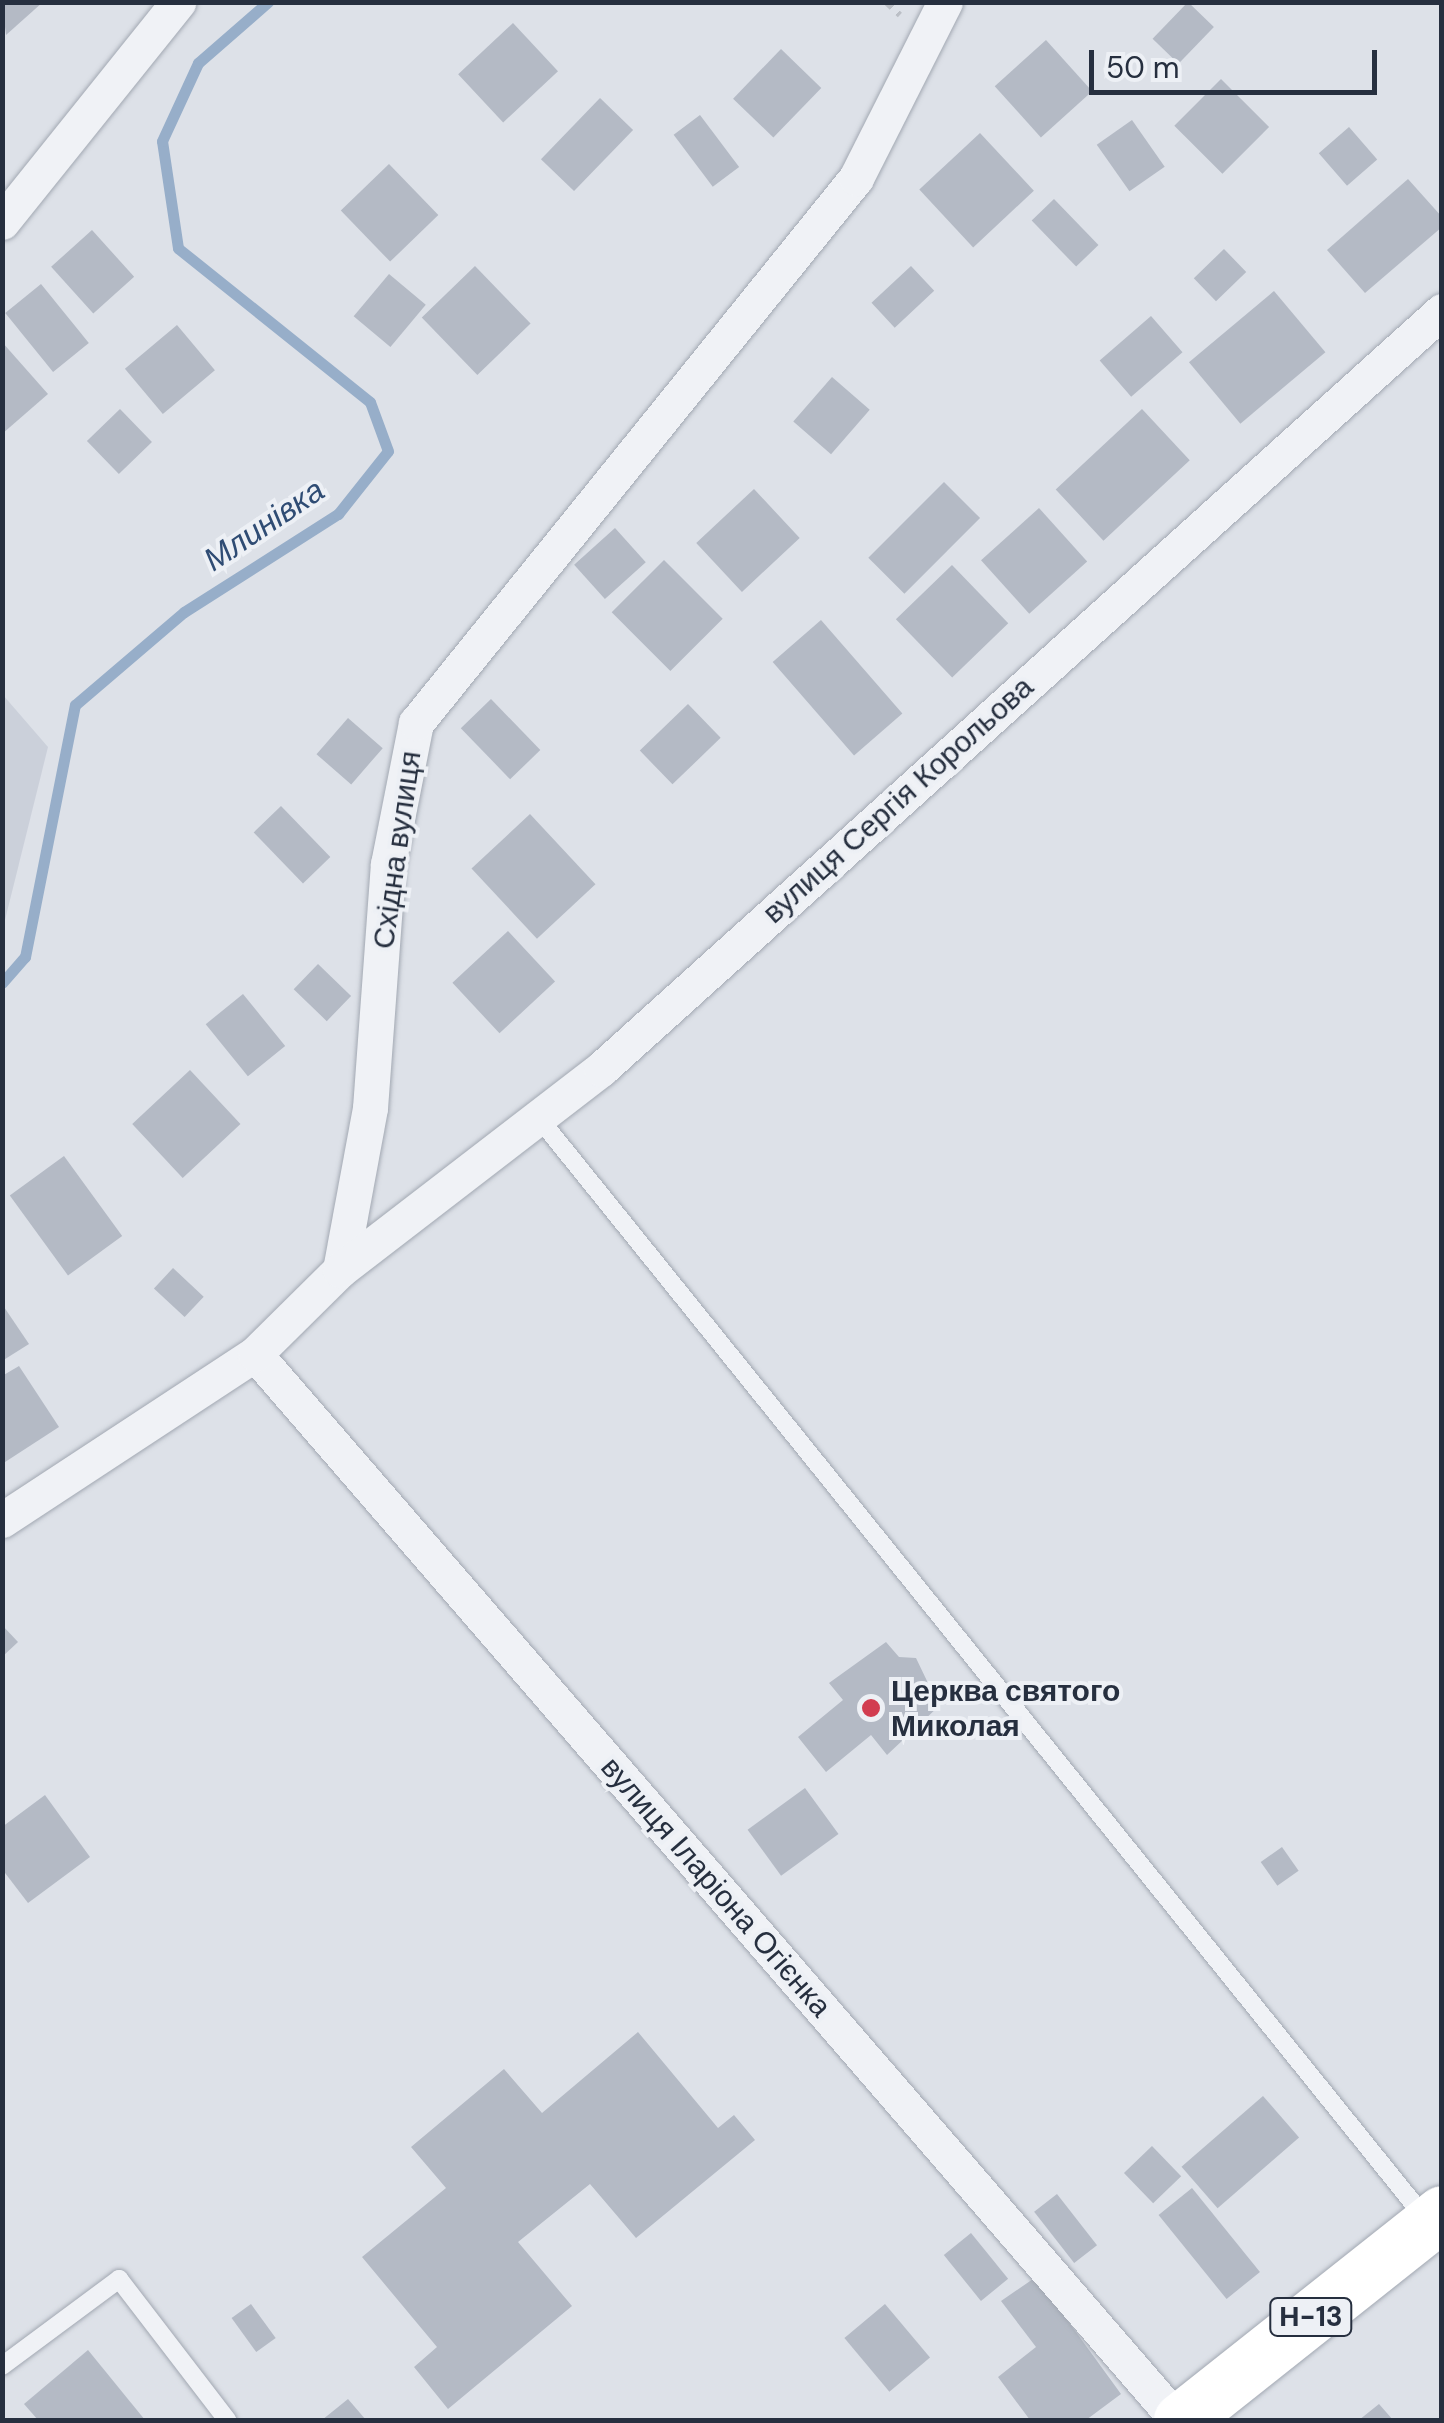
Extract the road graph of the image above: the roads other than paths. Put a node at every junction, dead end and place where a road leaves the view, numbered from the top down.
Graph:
1 (178, 2) edge
2 (946, 2) edge
3 (2, 222) edge
4 (1442, 312) edge
5 (538, 1117) junction
6 (340, 1270) junction
7 (255, 1354) junction
8 (2, 1520) edge
9 (1435, 2218) edge
10 (2, 2366) edge
11 (227, 2420) edge
12 (1179, 2420) edge

1 - 3 street
2 - 6 street, Східна вулиця
4 - 5 street, вулиця Сергія Корольова
5 - 6 street, вулиця Сергія Корольова
5 - 9 lane
6 - 7 street
7 - 8 street
7 - 12 street, вулиця Іларіона Огієнка
9 - 12 main road, Н-13
10 - 11 lane

